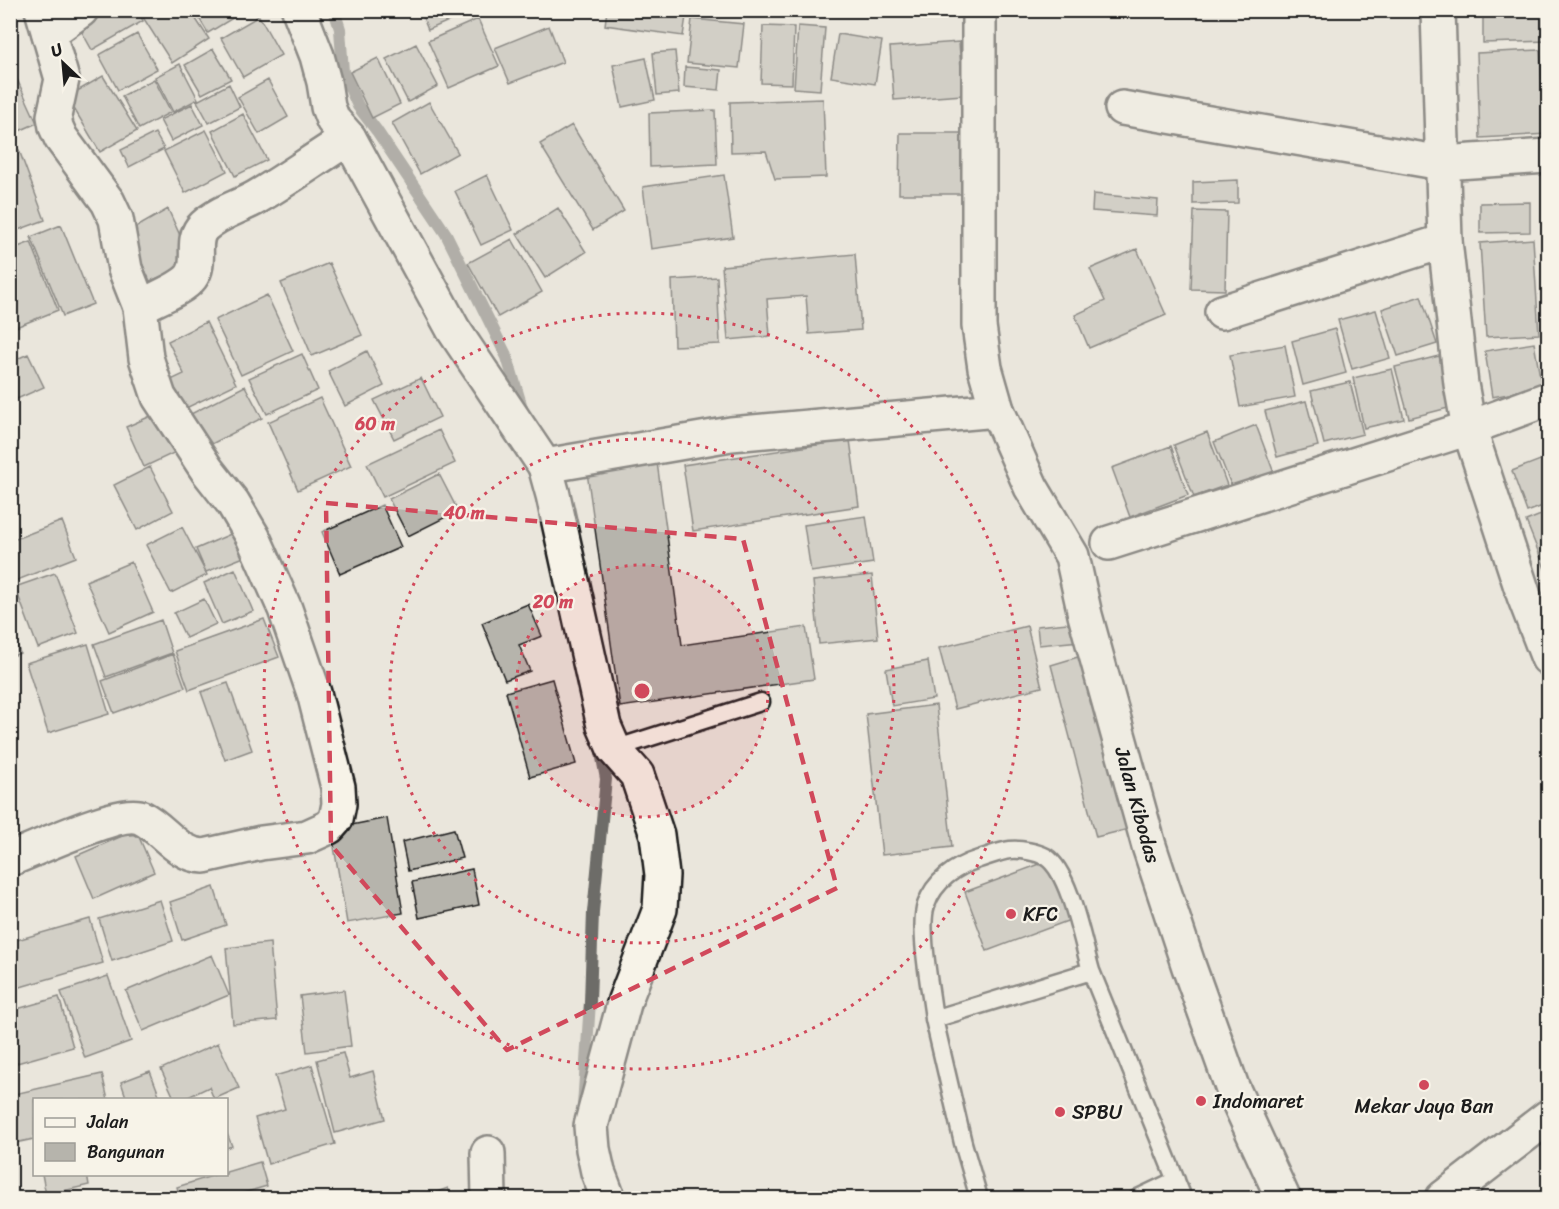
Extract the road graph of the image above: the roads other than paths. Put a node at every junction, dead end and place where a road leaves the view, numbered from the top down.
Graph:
1 (81, 10) edge
2 (299, 10) edge
3 (980, 10) edge
4 (1438, 10) edge
5 (46, 22) edge
6 (1122, 108) dead end
7 (349, 138) junction
8 (1548, 156) edge
9 (1442, 163) junction
10 (1444, 241) junction
11 (140, 307) junction
12 (1222, 312) dead end
13 (1548, 399) edge
14 (997, 410) junction
15 (1469, 428) junction
16 (545, 466) junction
17 (1109, 543) dead end
18 (1536, 592) edge
19 (1548, 658) edge
20 (761, 702) dead end
21 (614, 749) junction
22 (10, 859) edge
23 (1091, 971) junction
24 (934, 1019) junction
25 (1548, 1117) edge
26 (488, 1153) dead end
27 (1176, 1180) junction
28 (489, 1198) edge
29 (608, 1198) edge
30 (979, 1198) edge
31 (1138, 1198) edge
32 (1183, 1198) edge
33 (1283, 1198) edge
34 (1443, 1198) edge

1 - 5 main road
2 - 7 main road
3 - 14 main road, Jalan Kibodas
4 - 9 main road
5 - 11 main road
6 - 9 main road
7 - 11 main road
7 - 16 main road
8 - 9 main road
9 - 10 main road
10 - 12 main road
10 - 15 main road
11 - 22 main road
13 - 15 main road
14 - 16 main road
14 - 33 main road, Jalan Kibodas
15 - 17 main road
15 - 18 main road
16 - 21 main road
18 - 19 main road
20 - 21 lane
21 - 29 main road
23 - 24 lane
23 - 24 lane
23 - 27 lane
24 - 30 lane
25 - 34 main road
26 - 28 main road
27 - 31 lane
27 - 32 lane

